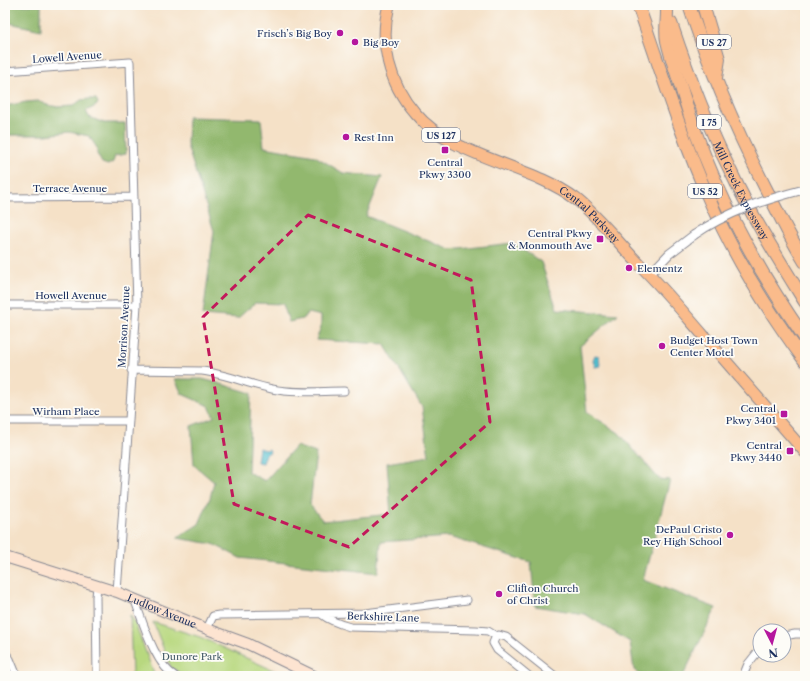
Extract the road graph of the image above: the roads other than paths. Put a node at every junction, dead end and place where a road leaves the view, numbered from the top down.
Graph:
1 (389, 5) edge
2 (638, 5) edge
3 (689, 5) edge
4 (703, 5) edge
5 (666, 8) edge
6 (130, 62) joint
7 (5, 71) edge
8 (715, 80) junction
9 (804, 190) edge
10 (134, 197) junction
11 (5, 198) edge
12 (805, 262) edge
13 (650, 274) junction
14 (805, 302) edge
15 (5, 304) edge
16 (137, 305) junction
17 (805, 338) edge
18 (805, 361) edge
19 (131, 370) junction
20 (344, 391) dead end
21 (5, 421) edge
22 (128, 421) junction
23 (805, 452) edge
24 (5, 557) edge
25 (97, 586) junction
26 (117, 592) junction
27 (135, 600) junction
28 (468, 600) dead end
29 (321, 614) junction
30 (207, 629) junction
31 (805, 634) edge
32 (792, 635) edge
33 (496, 636) junction
34 (5, 652) edge
35 (752, 659) edge
36 (17, 676) edge
37 (97, 676) edge
38 (175, 676) edge
39 (314, 676) edge
40 (529, 676) edge
41 (555, 676) edge
42 (743, 676) edge

1 - 13 main road, Central Parkway / US 127
2 - 18 highway, US 52
3 - 8 highway, I 75
4 - 8 highway, US 27
5 - 14 highway, Mill Creek Expressway / I 75
5 - 17 highway
6 - 7 street, Lowell Avenue
6 - 10 street, Morrison Avenue
8 - 12 highway, I 75
9 - 13 street, bridge
10 - 11 street, Terrace Avenue
10 - 16 street, Morrison Avenue
13 - 23 main road, Central Parkway / US 127
15 - 16 street, Howell Avenue
16 - 19 street, Morrison Avenue
19 - 20 street
19 - 22 street, Morrison Avenue
21 - 22 street, Wirham Place
22 - 26 street, Morrison Avenue
24 - 25 main road, Ludlow Avenue
25 - 26 main road, Ludlow Avenue
25 - 37 street
26 - 27 main road, Ludlow Avenue
27 - 30 main road, Ludlow Avenue
27 - 38 street
28 - 29 street
29 - 30 street
29 - 33 street, Berkshire Lane
30 - 39 main road, Ludlow Avenue
31 - 32 street
33 - 40 street
33 - 41 street, Berkshire Lane
34 - 36 street
35 - 42 street

